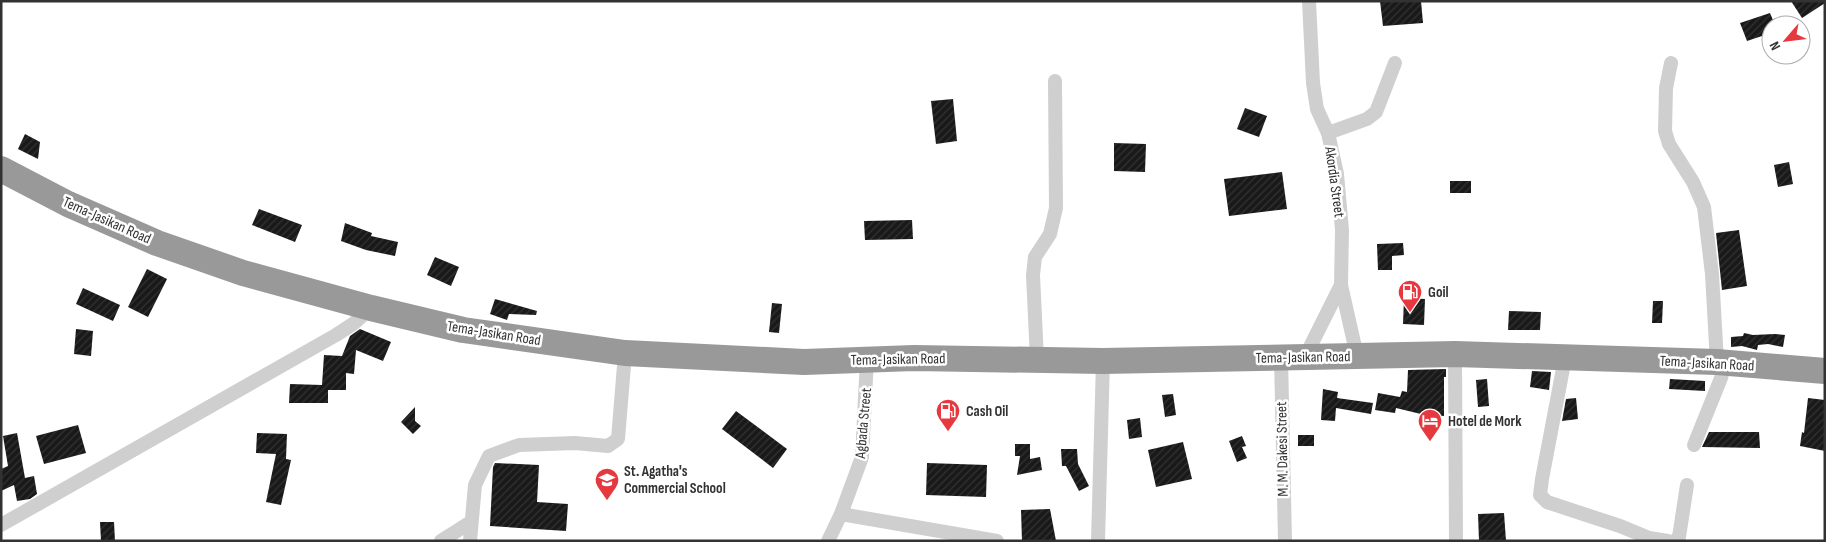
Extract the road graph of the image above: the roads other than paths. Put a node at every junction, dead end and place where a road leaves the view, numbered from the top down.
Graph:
1 (1309, 1) edge
2 (1395, 63) dead end
3 (1671, 63) dead end
4 (1055, 81) dead end
5 (1328, 133) junction
6 (1, 168) edge
7 (1341, 285) junction
8 (371, 308) junction
9 (624, 353) junction
10 (1455, 354) junction
11 (1357, 356) junction
12 (1293, 357) junction
13 (1565, 358) junction
14 (868, 359) junction
15 (1036, 359) junction
16 (1103, 361) junction
17 (1721, 362) junction
18 (1825, 371) edge
19 (1694, 445) dead end
20 (1687, 485) dead end
21 (841, 514) junction
22 (471, 522) junction
23 (1, 525) edge
24 (1649, 539) edge
25 (441, 541) edge
26 (470, 541) edge
27 (828, 541) edge
28 (996, 541) edge
29 (1098, 541) edge
30 (1285, 541) edge
31 (1456, 541) edge
32 (1668, 541) edge
33 (1675, 541) edge

1 - 5 street, Akordia Street
2 - 5 street
3 - 17 street
4 - 15 street
5 - 7 street, Akordia Street
6 - 8 highway, Tema-Jasikan Road
7 - 11 street
7 - 12 street, Akordia Street
8 - 9 highway, Tema-Jasikan Road
8 - 23 street
9 - 14 highway, Tema-Jasikan Road
9 - 22 street
10 - 11 highway, Tema-Jasikan Road
10 - 13 highway, Tema-Jasikan Road
10 - 31 street
11 - 12 highway, Tema-Jasikan Road
12 - 16 highway, Tema-Jasikan Road
12 - 30 street, M. M. Dakesi Street
13 - 17 highway, Tema-Jasikan Road
13 - 24 street
14 - 15 highway, Tema-Jasikan Road
14 - 21 street, Agbada Street
15 - 16 highway, Tema-Jasikan Road
16 - 29 street
17 - 18 highway, Tema-Jasikan Road
17 - 19 street
20 - 33 street
21 - 27 street, Agbada Street
21 - 28 street
22 - 25 street
22 - 26 street
24 - 32 street

